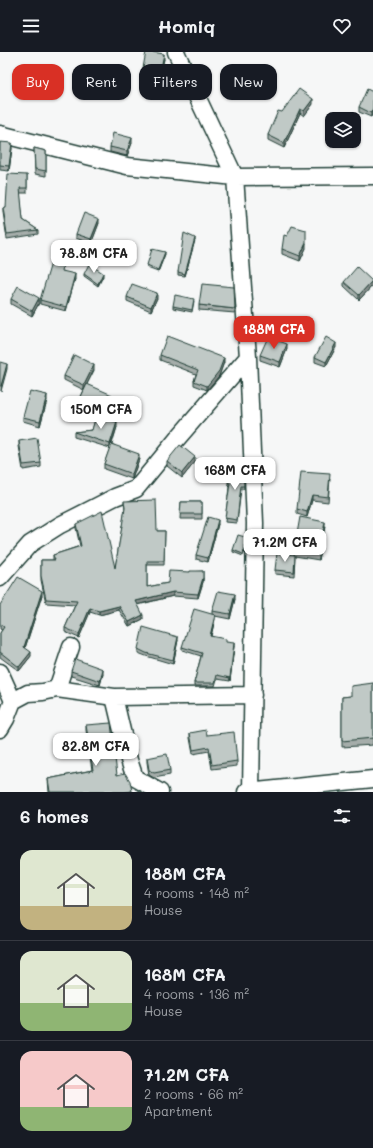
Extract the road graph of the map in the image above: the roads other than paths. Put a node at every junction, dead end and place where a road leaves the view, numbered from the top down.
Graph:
1 (176, 52) edge
2 (0, 134) edge
3 (373, 176) edge
4 (235, 177) junction
5 (248, 357) junction
6 (0, 578) edge
7 (71, 647) dead end
8 (0, 672) edge
9 (57, 689) junction
10 (253, 695) junction
11 (114, 697) junction
12 (13, 701) junction
13 (0, 729) edge
14 (373, 779) edge
15 (136, 785) edge
16 (160, 792) edge
17 (249, 792) edge

1 - 4 street
2 - 4 street
3 - 4 street
4 - 5 street
5 - 6 street
5 - 10 street
7 - 9 street
8 - 12 street
9 - 11 street
9 - 12 street
10 - 11 street
10 - 17 street
11 - 15 street
12 - 13 street
14 - 17 street
15 - 16 street

